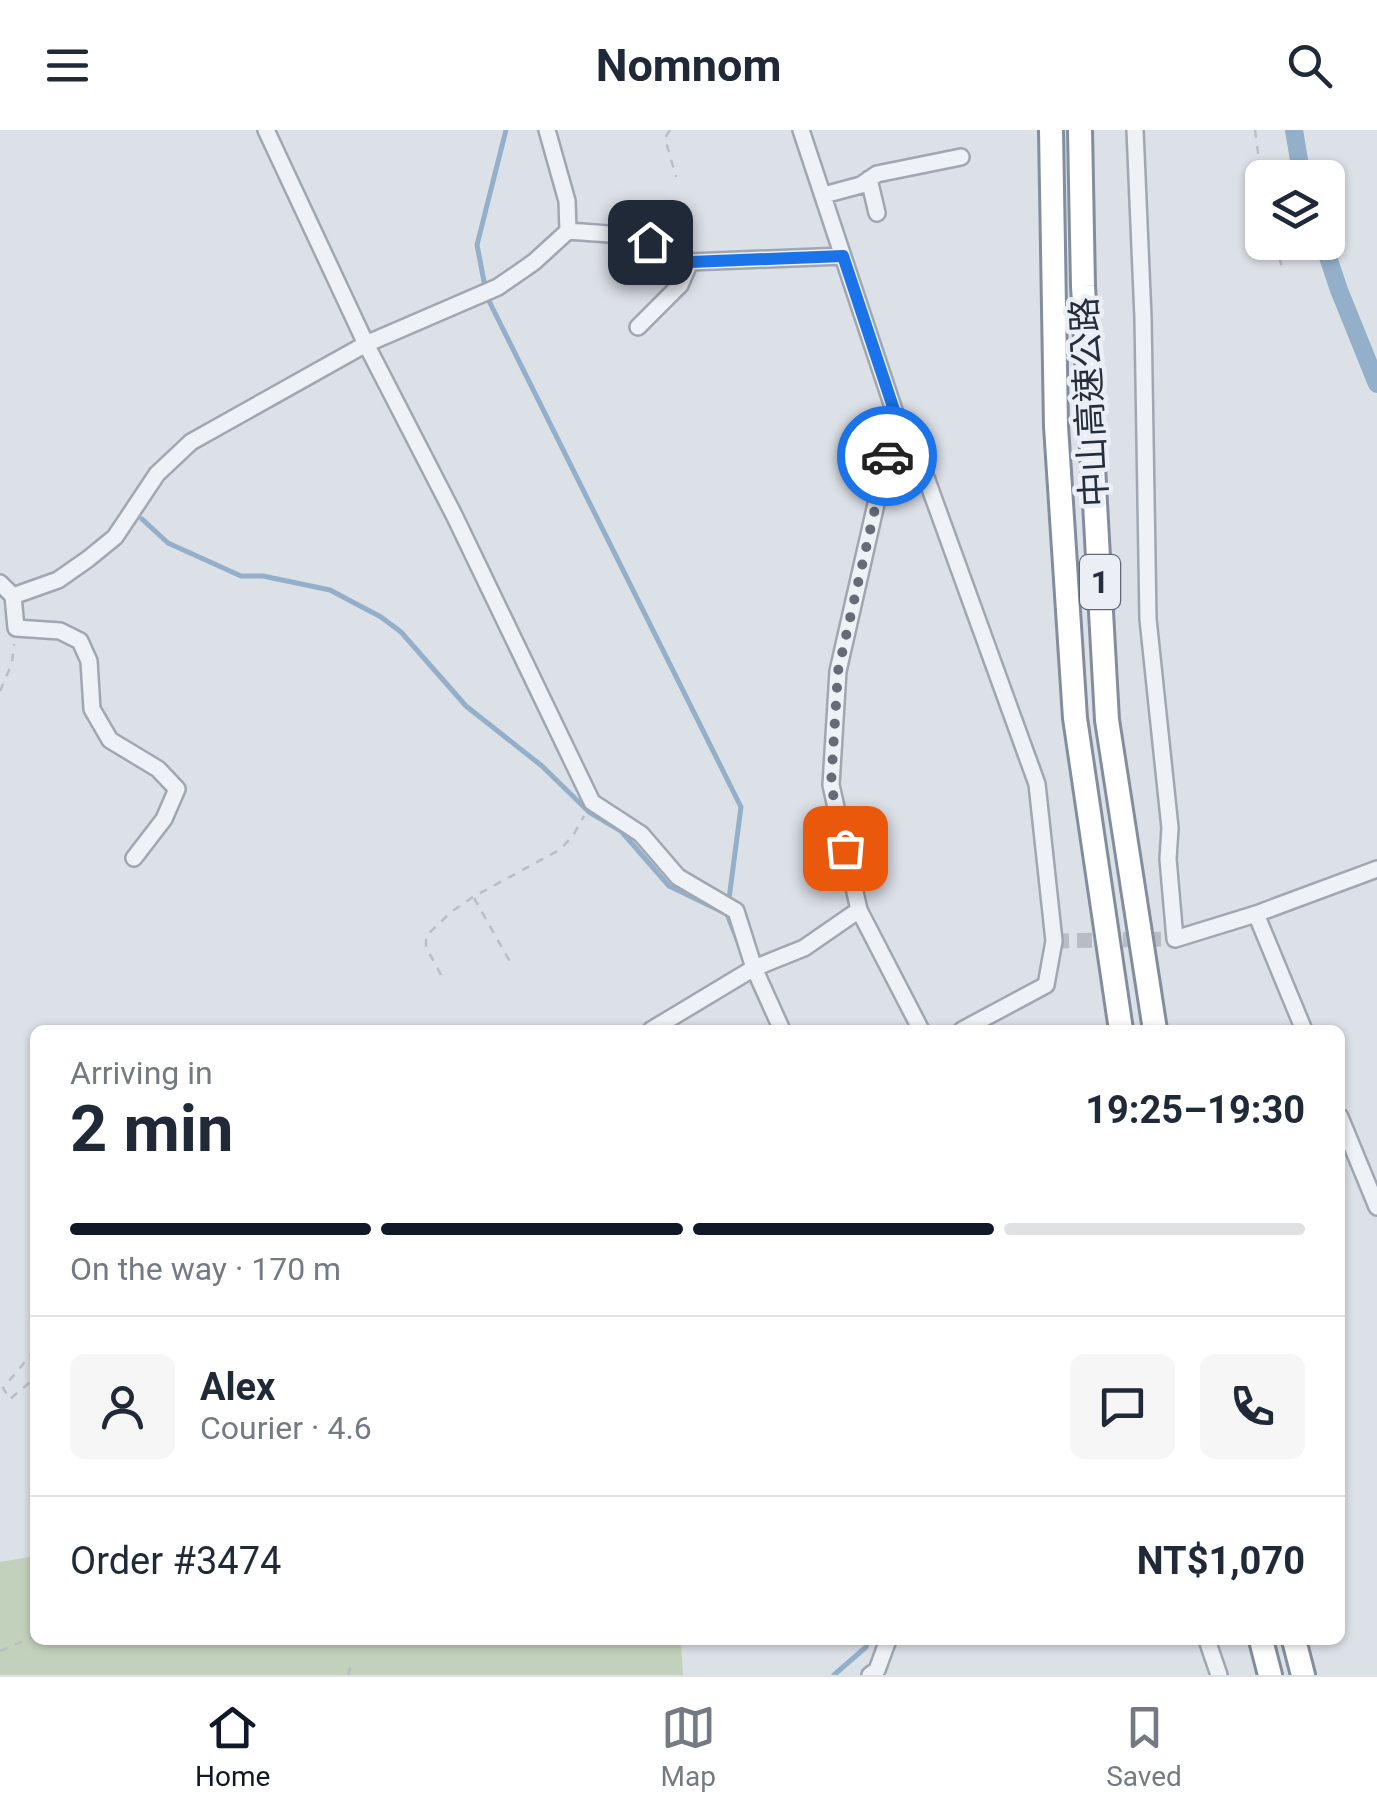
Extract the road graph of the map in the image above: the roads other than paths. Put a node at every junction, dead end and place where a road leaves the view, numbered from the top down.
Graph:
1 (266, 130) edge
2 (547, 130) edge
3 (801, 130) edge
4 (1051, 130) edge
5 (1080, 130) edge
6 (1136, 130) edge
7 (962, 158) dead end
8 (869, 179) junction
9 (824, 195) junction
10 (876, 213) dead end
11 (568, 231) junction
12 (843, 256) junction
13 (690, 262) junction
14 (638, 327) dead end
15 (366, 344) junction
16 (896, 416) junction
17 (0, 583) edge
18 (13, 596) junction
19 (134, 858) dead end
20 (1377, 869) edge
21 (859, 910) junction
22 (1256, 914) junction
23 (747, 972) junction
24 (658, 1025) edge
25 (779, 1025) edge
26 (918, 1025) edge
27 (972, 1025) edge
28 (1120, 1025) edge
29 (1154, 1025) edge
30 (1302, 1025) edge
31 (1345, 1129) edge
32 (1377, 1207) edge
33 (886, 1645) edge
34 (1208, 1645) edge
35 (1262, 1645) edge
36 (1295, 1645) edge
37 (870, 1675) edge
38 (1219, 1675) edge
39 (1270, 1675) edge
40 (1303, 1675) edge

1 - 15 street
2 - 11 street
3 - 9 street
4 - 28 highway, 中山高速公路 / 1
5 - 29 highway, 中山高速公路 / 1
6 - 22 street
7 - 8 street
8 - 9 street
8 - 10 street
9 - 12 street
11 - 13 street
11 - 15 street
12 - 13 street
12 - 16 street
13 - 14 street
15 - 18 street
15 - 23 street
16 - 21 street
16 - 27 street
17 - 18 street
18 - 19 street
20 - 22 street
21 - 23 street
21 - 26 street
22 - 30 street
23 - 24 street
23 - 25 street
31 - 32 street
33 - 37 street
34 - 38 street
35 - 39 highway
36 - 40 highway

